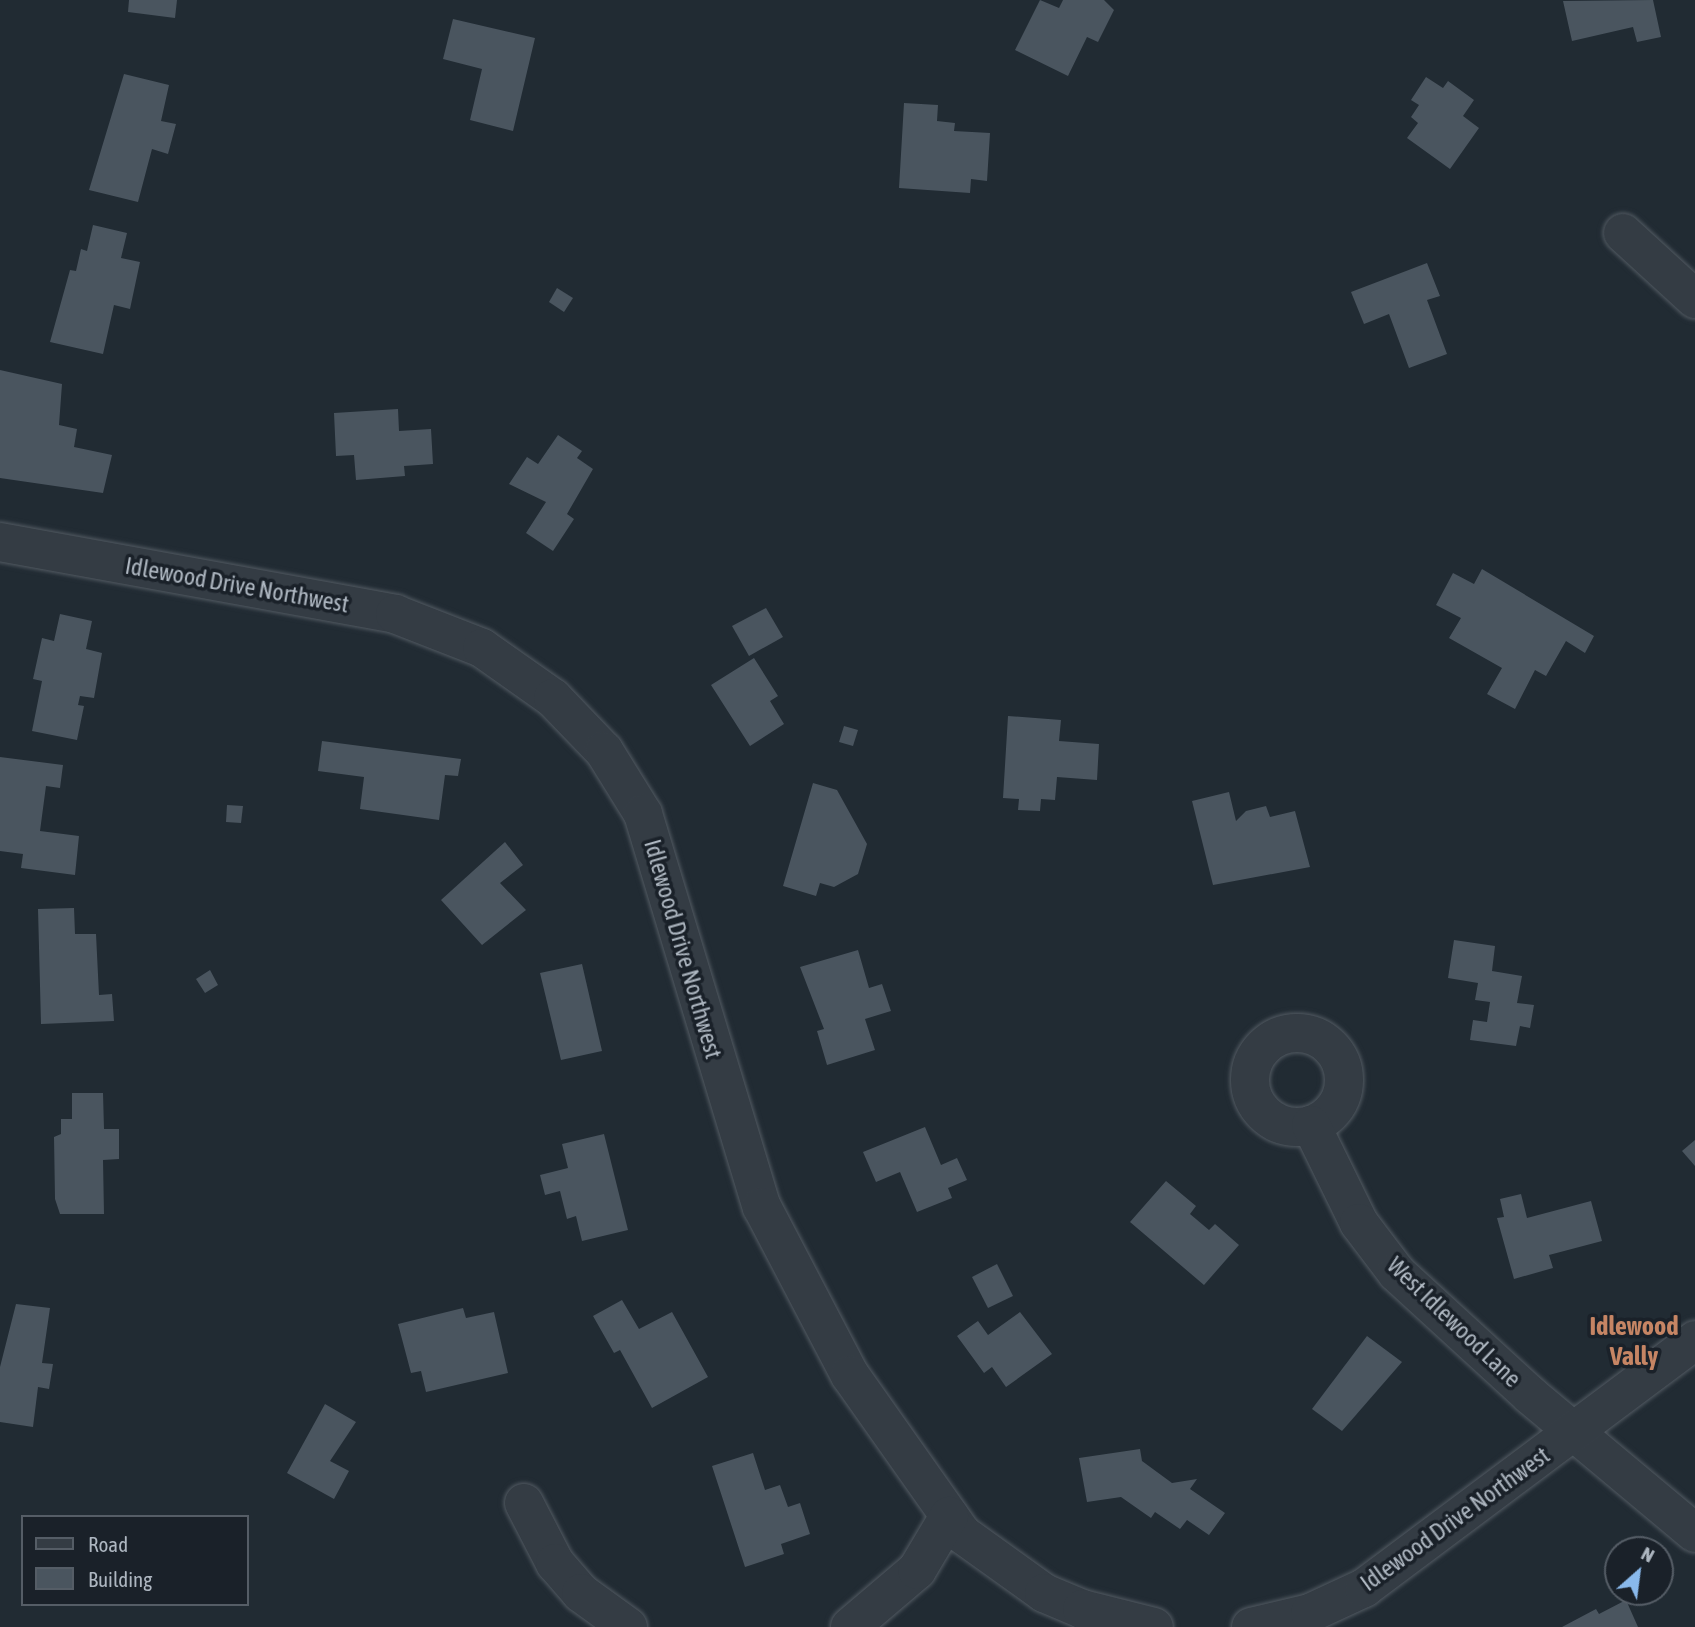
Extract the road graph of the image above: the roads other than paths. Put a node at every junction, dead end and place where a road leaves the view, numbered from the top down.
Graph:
1 (1623, 233) dead end
2 (1695, 299) edge
3 (0, 542) edge
4 (1311, 1125) dead end
5 (1695, 1340) edge
6 (1576, 1429) junction
7 (524, 1503) dead end
8 (949, 1516) junction
9 (1695, 1533) edge
10 (628, 1627) edge
11 (850, 1627) edge
12 (1154, 1627) edge
13 (1251, 1627) edge

1 - 2 street
3 - 8 street, Idlewood Drive Northwest
4 - 6 street, West Idlewood Lane
5 - 6 street, Idlewood Drive Northwest
6 - 9 street, West Idlewood Lane
6 - 13 street, Idlewood Drive Northwest
7 - 10 street
8 - 11 street
8 - 12 street, Idlewood Drive Northwest

